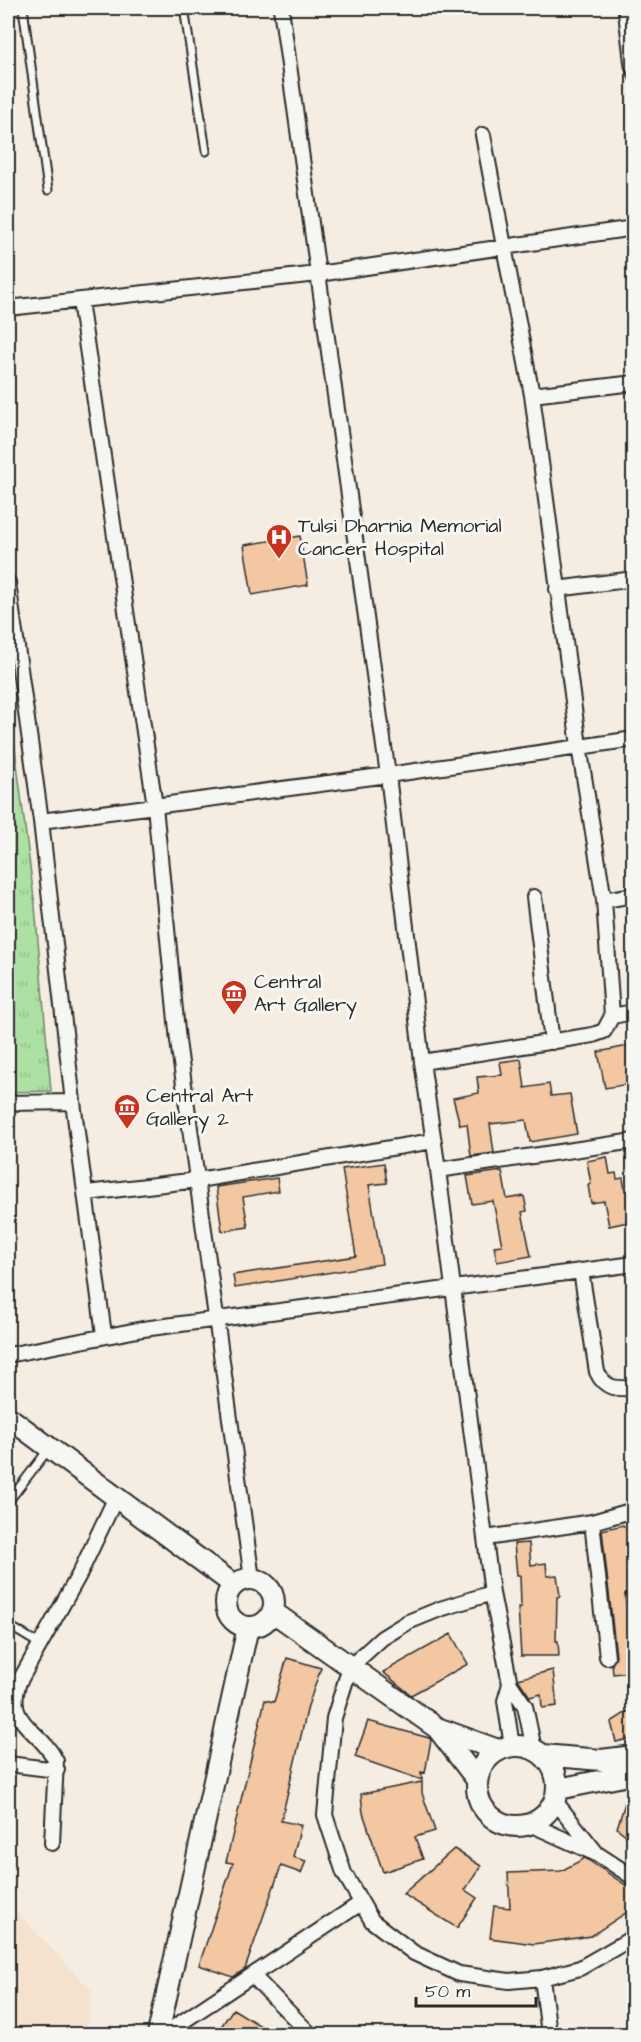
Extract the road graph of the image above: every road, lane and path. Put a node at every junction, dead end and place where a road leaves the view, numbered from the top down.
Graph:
1 (23, 8) edge
2 (184, 8) edge
3 (281, 8) edge
4 (622, 8) edge
5 (633, 78) edge
6 (483, 135) dead end
7 (206, 151) dead end
8 (48, 190) dead end
9 (633, 228) edge
10 (504, 246) junction
11 (318, 274) junction
12 (80, 301) junction
13 (8, 308) edge
14 (633, 383) edge
15 (532, 395) junction
16 (633, 579) edge
17 (8, 582) edge
18 (557, 589) junction
19 (633, 739) edge
20 (579, 746) junction
21 (388, 775) junction
22 (155, 806) junction
23 (42, 821) junction
24 (633, 895) edge
25 (534, 897) dead end
26 (604, 900) junction
27 (633, 1012) edge
28 (612, 1016) junction
29 (552, 1042) junction
30 (422, 1062) junction
31 (74, 1102) junction
32 (8, 1103) edge
33 (433, 1141) junction
34 (633, 1141) edge
35 (438, 1170) junction
36 (198, 1180) junction
37 (87, 1193) junction
38 (633, 1264) edge
39 (580, 1271) junction
40 (453, 1290) junction
41 (217, 1321) junction
42 (104, 1335) junction
43 (8, 1355) edge
44 (633, 1388) edge
45 (8, 1417) edge
46 (49, 1449) junction
47 (116, 1497) junction
48 (8, 1502) edge
49 (633, 1510) edge
50 (592, 1522) junction
51 (486, 1538) junction
52 (243, 1582) junction
53 (492, 1593) junction
54 (273, 1612) junction
55 (8, 1625) edge
56 (248, 1627) junction
57 (41, 1645) junction
58 (607, 1657) dead end
59 (350, 1667) junction
60 (510, 1683) junction
61 (437, 1728) junction
62 (505, 1748) junction
63 (538, 1752) junction
64 (633, 1756) edge
65 (8, 1764) edge
66 (57, 1770) junction
67 (633, 1774) edge
68 (477, 1780) junction
69 (556, 1795) junction
70 (530, 1824) junction
71 (52, 1843) dead end
72 (599, 1855) junction
73 (633, 1878) edge
74 (361, 1903) junction
75 (633, 1937) edge
76 (253, 1976) junction
77 (542, 1978) junction
78 (158, 2034) edge
79 (164, 2034) edge
80 (310, 2034) edge
81 (549, 2034) edge

1 - 8 lane
2 - 7 lane
3 - 11 street
4 - 5 lane
6 - 10 street
9 - 10 street
10 - 11 street
10 - 15 street
11 - 12 street
11 - 21 street
12 - 13 street
12 - 22 street
14 - 15 street
15 - 18 street
16 - 18 street
17 - 23 street
18 - 20 street
19 - 20 street
20 - 21 street
20 - 26 street
21 - 22 street
21 - 30 street
22 - 23 street
22 - 36 street
23 - 31 street
24 - 26 street
25 - 29 street
26 - 28 street
27 - 28 street
28 - 29 street
29 - 30 street
30 - 33 street
31 - 32 street
31 - 37 street
33 - 35 street
33 - 36 street
34 - 35 street
35 - 40 street
36 - 37 street
36 - 41 street
37 - 42 street
38 - 39 street
39 - 40 street
39 - 44 street
40 - 41 street
40 - 51 street
41 - 42 street
41 - 52 street
42 - 43 street
45 - 46 street
46 - 47 street
46 - 48 lane
47 - 52 street
47 - 57 street
49 - 50 street
50 - 51 street
50 - 58 street
51 - 53 street
52 - 54 street
52 - 56 street
53 - 59 street
53 - 60 street
54 - 56 street
54 - 59 street
55 - 57 lane
56 - 78 street
57 - 66 street
59 - 61 street
59 - 74 street
60 - 62 street
60 - 63 street
61 - 62 street
61 - 68 street
62 - 63 street
62 - 68 street
63 - 64 street
63 - 69 street
65 - 66 street
66 - 71 street
67 - 69 street
68 - 70 street
69 - 70 street
69 - 72 street
70 - 72 street
72 - 73 street
74 - 76 street
74 - 77 street
75 - 77 street
76 - 79 street
76 - 80 street
77 - 81 street

